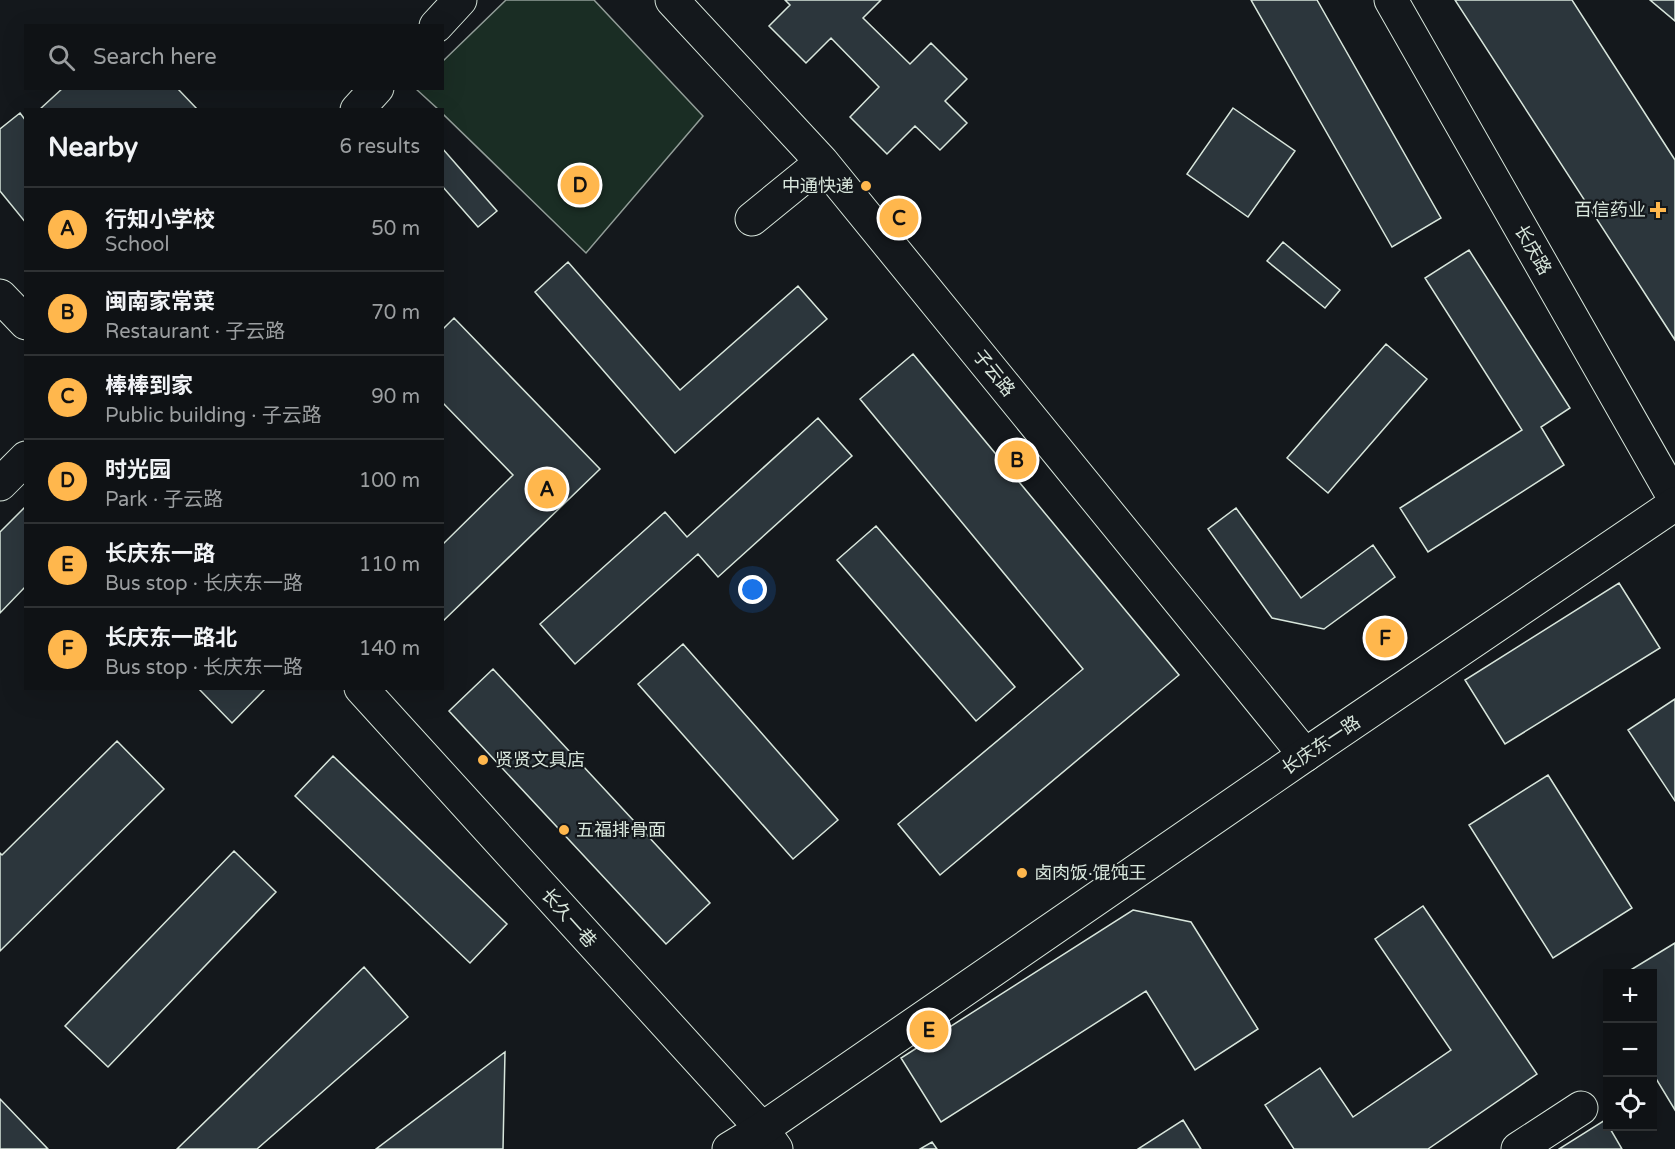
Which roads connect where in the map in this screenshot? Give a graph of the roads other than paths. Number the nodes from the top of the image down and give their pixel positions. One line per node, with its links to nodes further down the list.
1 (460, 0): 4 (street)
2 (672, 0): 7 (street, 子云路)
3 (1391, 0): 13 (street, 长庆路)
4 (438, 24)
5 (375, 90): 6 (street)
6 (359, 108)
7 (822, 162): 8 (street); 16 (street, 子云路)
8 (752, 219)
9 (0, 296): 10 (street)
10 (24, 321)
11 (24, 460): 12 (street)
12 (0, 484)
13 (1675, 499)
14 (1675, 504): 16 (street, 长庆东一路)
15 (363, 690): 18 (street, 长久一巷)
16 (1305, 755): 18 (street, 长庆东一路)
17 (1581, 1108): 20 (street)
18 (769, 1139): 19 (street, 长庆东一路)
19 (729, 1149)
20 (1518, 1149)

